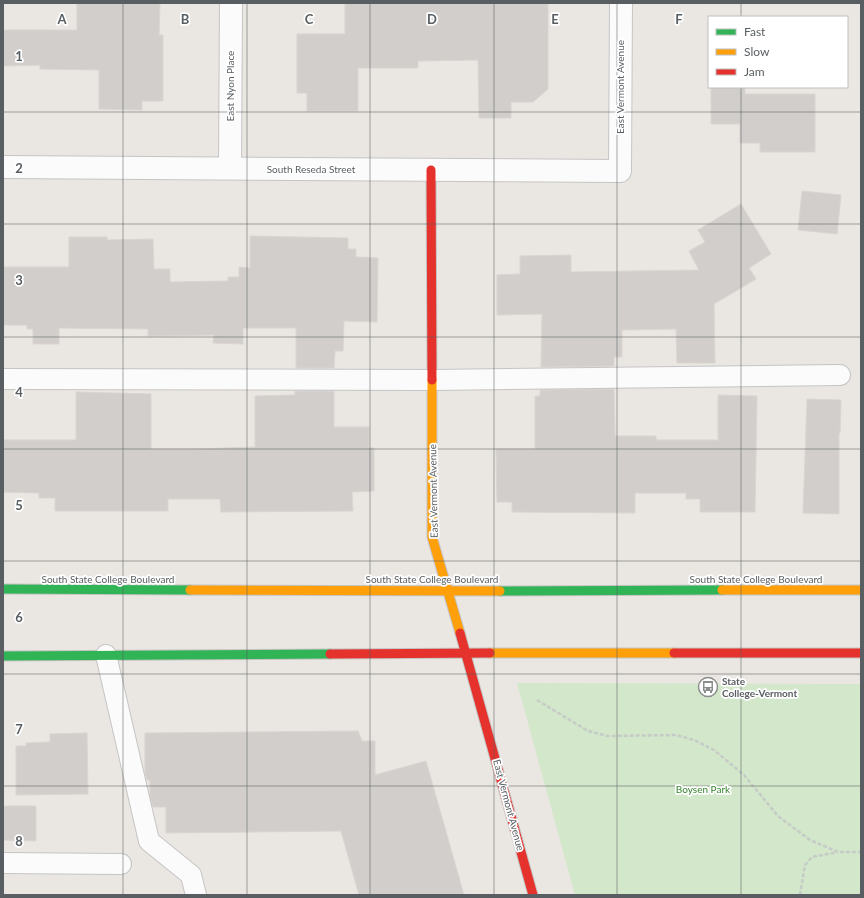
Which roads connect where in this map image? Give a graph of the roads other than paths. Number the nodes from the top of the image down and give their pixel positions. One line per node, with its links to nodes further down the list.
1 (231, 3): 4 (street, East Nyon Place)
2 (621, 3): 6 (street, East Vermont Avenue)
3 (3, 167): 4 (street, South Reseda Street)
4 (230, 168): 5 (street, South Reseda Street)
5 (431, 170): 6 (street, South Reseda Street); 9 (main road, East Vermont Avenue)
6 (620, 171)
7 (840, 375): 9 (lane)
8 (3, 379): 9 (lane)
9 (433, 380): 12 (main road, East Vermont Avenue)
10 (3, 589): 12 (main road, South State College Boulevard)
11 (861, 590): 12 (main road, South State College Boulevard)
12 (447, 591): 13 (main road, East Vermont Avenue)
13 (466, 652): 14 (main road); 15 (main road); 20 (main road, East Vermont Avenue)
14 (861, 652)
15 (106, 655): 16 (main road); 19 (lane)
16 (3, 656)
17 (3, 863): 18 (lane)
18 (120, 864)
19 (196, 895)
20 (533, 895)

